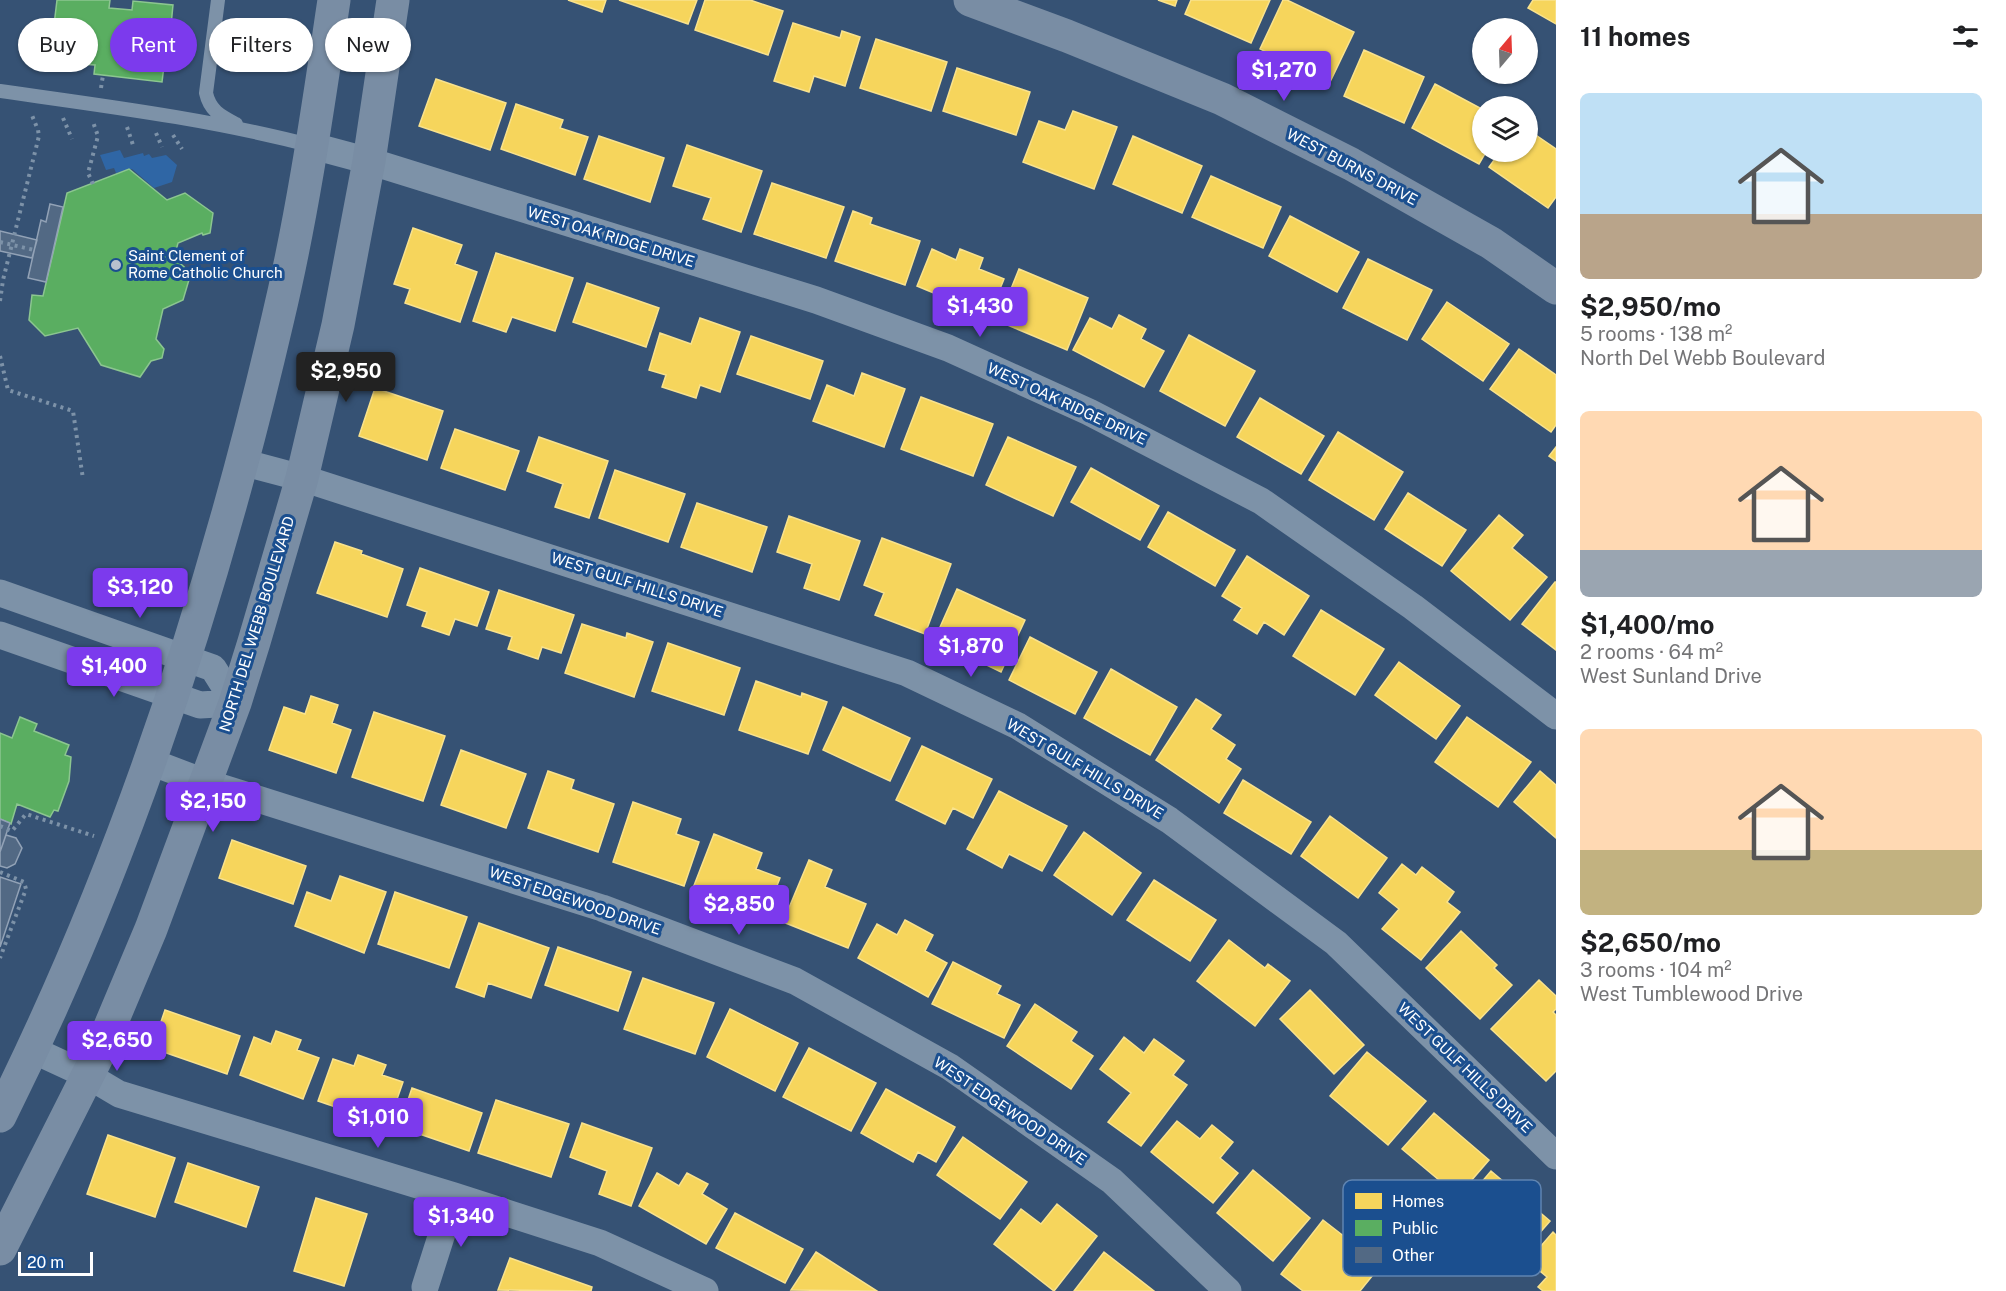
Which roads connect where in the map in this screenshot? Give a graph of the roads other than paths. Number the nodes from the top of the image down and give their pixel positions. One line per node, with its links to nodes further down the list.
1 (218, 0): 6 (lane)
2 (334, 0): 7 (street)
3 (393, 0): 8 (street, NORTH DEL WEBB BOULEVARD)
4 (970, 0): 9 (street, WEST BURNS DRIVE)
5 (0, 91): 6 (lane)
6 (245, 130): 7 (lane)
7 (313, 146): 8 (street, WEST OAK RIDGE DRIVE); 10 (street)
8 (369, 161): 11 (street, NORTH DEL WEBB BOULEVARD); 17 (street, WEST OAK RIDGE DRIVE)
9 (1556, 288)
10 (242, 462): 11 (street, WEST GULF HILLS DRIVE); 14 (street)
11 (302, 478): 16 (street, NORTH DEL WEBB BOULEVARD); 23 (street, WEST GULF HILLS DRIVE)
12 (0, 593): 14 (street)
13 (0, 635): 15 (street)
14 (184, 658): 15 (street); 16 (street)
15 (173, 694): 16 (street); 18 (street)
16 (235, 703): 19 (street, NORTH DEL WEBB BOULEVARD)
17 (1556, 716)
18 (151, 762): 19 (street, WEST EDGEWOOD DRIVE); 20 (street)
19 (204, 782): 21 (street, NORTH DEL WEBB BOULEVARD); 28 (street, WEST EDGEWOOD DRIVE)
20 (33, 1050): 21 (street); 22 (street)
21 (87, 1075): 24 (street); 25 (street, NORTH DEL WEBB BOULEVARD)
22 (0, 1116)
23 (1556, 1156)
24 (454, 1196): 26 (street); 27 (street)
25 (0, 1249)
26 (424, 1287)
27 (705, 1291)
28 (1228, 1291)

